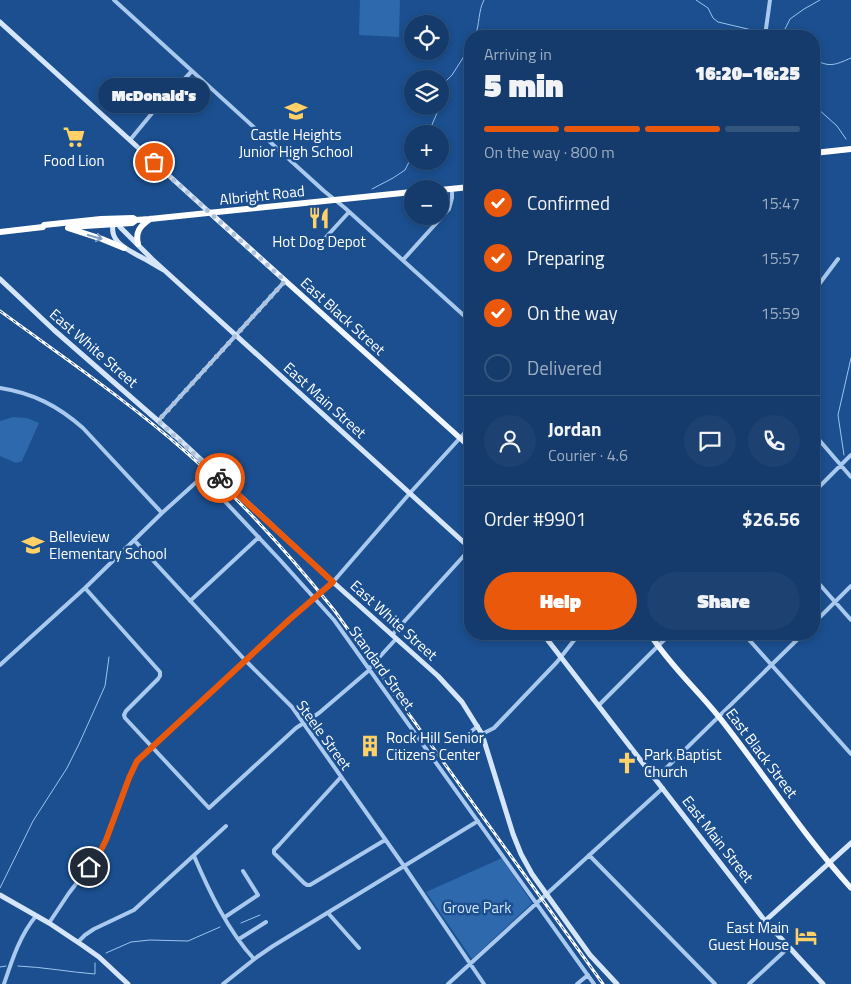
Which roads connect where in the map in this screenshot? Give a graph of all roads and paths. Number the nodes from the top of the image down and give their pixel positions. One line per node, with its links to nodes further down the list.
1 (114, 0): 5 (street)
2 (770, 0): 4 (street)
3 (0, 22): 6 (street, East Black Street)
4 (766, 30)
5 (192, 71): 6 (street); 13 (street)
6 (130, 140): 14 (street, East Black Street)
7 (851, 149): 8 (highway)
8 (820, 152)
9 (464, 187): 11 (highway)
10 (449, 188): 11 (highway)
11 (452, 188): 26 (street)
12 (404, 193): 13 (highway, Albright Road)
13 (335, 200): 14 (highway, Albright Road); 15 (street)
14 (209, 212): 16 (highway, Albright Road); 29 (main road, East Black Street)
15 (349, 212): 23 (street); 26 (street)
16 (150, 219): 17 (highway, Albright Road); 22 (highway)
17 (116, 222): 18 (highway); 22 (street, East Main Street); 24 (street)
18 (87, 223): 19 (highway); 20 (highway)
19 (43, 227): 20 (highway); 21 (highway)
20 (64, 227): 24 (highway, one-way to 24)
21 (0, 232)
22 (138, 244): 27 (street, East Main Street)
23 (318, 246)
24 (124, 248): 27 (street, East Main Street)
25 (838, 259): 30 (street)
26 (403, 260): 31 (street)
27 (164, 270): 32 (street, East Main Street)
28 (0, 278): 34 (street, East White Street)
29 (285, 281): 32 (street); 36 (main road, East Black Street)
30 (820, 283)
31 (464, 316)
32 (236, 335): 34 (street); 43 (street, East Main Street)
33 (0, 388): 44 (street)
34 (158, 421): 49 (street, East White Street)
35 (464, 434): 36 (street)
36 (460, 438): 38 (main road, East Black Street); 43 (street)
37 (820, 441): 40 (street)
38 (464, 442)
39 (851, 455): 40 (street)
40 (840, 465): 41 (street); 42 (street)
41 (851, 477)
42 (820, 486)
43 (410, 494): 47 (street, East Main Street); 49 (street)
44 (162, 514): 45 (street, Standard Street); 46 (street)
45 (259, 537): 53 (street, Standard Street); 54 (street)
46 (134, 540): 52 (street); 54 (street, Steele Street)
47 (464, 544)
48 (464, 556): 58 (street)
49 (333, 582): 53 (street); 58 (street, East White Street)
50 (820, 585): 55 (street)
51 (851, 586): 55 (street)
52 (85, 588): 69 (street); 77 (street)
53 (314, 598): 67 (street); 70 (street, Standard Street)
54 (190, 601): 67 (street, Steele Street)
55 (835, 602): 56 (street); 57 (street)
56 (820, 617)
57 (851, 620)
58 (394, 637): 70 (street); 74 (street, East White Street)
59 (548, 640): 66 (street, East Main Street)
60 (574, 640): 66 (street)
61 (654, 640): 65 (main road, East Black Street)
62 (664, 640): 65 (street)
63 (750, 640): 68 (street)
64 (797, 640): 68 (street)
65 (658, 646): 71 (street); 72 (main road, East Black Street)
66 (561, 657): 71 (street, East Main Street); 75 (street)
67 (245, 660): 73 (street, Steele Street); 77 (street)
68 (772, 664): 72 (street); 78 (street)
69 (0, 665)
70 (369, 669): 73 (street); 82 (street, Standard Street)
71 (599, 705): 80 (street, East Main Street)
72 (719, 716): 80 (street); 88 (main road, East Black Street)
73 (304, 723): 77 (street); 79 (street, Steele Street)
74 (478, 726): 75 (street, East White Street); 76 (street)
75 (482, 734): 92 (street, East White Street)
76 (456, 743)
77 (153, 747): 100 (street)
78 (851, 754)
79 (341, 777): 84 (street, Steele Street); 84 (street)
80 (655, 779): 81 (street, East Main Street)
81 (663, 788): 86 (street); 98 (street, East Main Street)
82 (478, 822): 89 (street); 94 (street, Standard Street)
83 (226, 826): 87 (street)
84 (386, 840): 89 (street, Steele Street)
85 (851, 843): 88 (street)
86 (589, 855): 92 (street); 116 (street)
87 (194, 856): 97 (street); 102 (street)
88 (828, 863): 91 (main road, East Black Street); 98 (street)
89 (404, 866): 95 (street); 106 (street, Steele Street)
90 (243, 872): 97 (street)
91 (851, 888)
92 (546, 894): 94 (street); 115 (street, East White Street)
93 (0, 896): 96 (street)
94 (537, 904): 106 (street); 107 (street, Standard Street)
95 (328, 912): 104 (street); 105 (street)
96 (36, 916): 100 (street); 108 (street)
97 (225, 917): 101 (street)
98 (766, 921): 103 (street, East Main Street)
99 (266, 922): 101 (street)
100 (48, 923): 102 (street)
101 (239, 939): 105 (street)
102 (78, 942): 109 (street)
103 (789, 947): 117 (street); 118 (street, East Main Street)
104 (359, 948)
105 (254, 959): 110 (street)
106 (470, 964): 111 (street); 112 (street, Steele Street)
107 (588, 975): 113 (street); 114 (street, Standard Street)
108 (4, 984)
109 (128, 984)
110 (223, 984)
111 (448, 984)
112 (484, 984)
113 (577, 984)
114 (594, 984)
115 (617, 984)
116 (715, 984)
117 (749, 984)
118 (822, 984)

